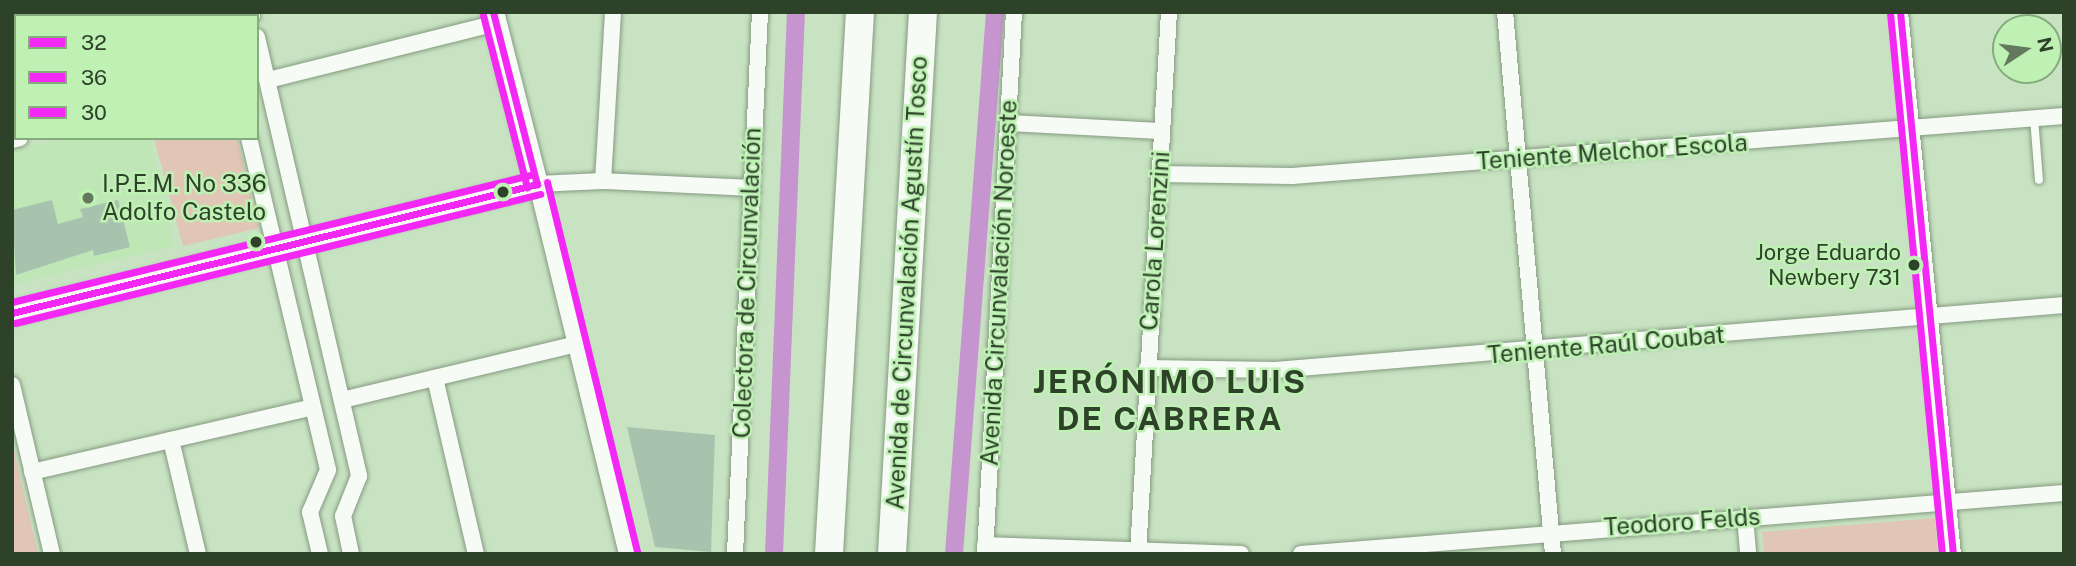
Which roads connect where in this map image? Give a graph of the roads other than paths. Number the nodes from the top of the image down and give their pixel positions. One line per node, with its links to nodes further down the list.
1 (613, 12): 21 (street)
2 (760, 12): 23 (street, Colectora de Circunvalación)
3 (923, 12): 52 (highway, Avenida de Circunvalación Agustín Tosco)
4 (1014, 12): 14 (street, Avenida Circunvalación Noroeste)
5 (1169, 12): 16 (street, Carola Lorenzini)
6 (1505, 12): 18 (street)
7 (1900, 12): 15 (street)
8 (495, 18): 11 (street); 22 (main road)
9 (857, 21): 51 (highway)
10 (259, 45): 11 (street)
11 (268, 80): 24 (street)
12 (2064, 116): 13 (street, Teniente Melchor Escola)
13 (2034, 118): 15 (street, Teniente Melchor Escola); 20 (lane)
14 (1008, 123): 16 (street); 42 (street, Avenida Circunvalación Noroeste)
15 (1911, 129): 18 (street, Teniente Melchor Escola); 28 (street)
16 (1161, 131): 19 (street, Carola Lorenzini)
17 (249, 140): 25 (street)
18 (1517, 159): 19 (street, Teniente Melchor Escola); 30 (street)
19 (1159, 174): 31 (street, Carola Lorenzini)
20 (2039, 180)
21 (603, 181): 22 (street); 23 (street)
22 (537, 184): 24 (main road); 29 (street)
23 (750, 188): 50 (street, Colectora de Circunvalación)
24 (306, 242): 25 (main road); 34 (street)
25 (276, 250): 27 (main road); 35 (street)
26 (2064, 305): 28 (street, Teniente Raúl Coubat)
27 (12, 313)
28 (1929, 318): 30 (street, Teniente Raúl Coubat); 39 (street)
29 (577, 344): 32 (street); 49 (street)
30 (1534, 351): 31 (street, Teniente Raúl Coubat); 41 (street)
31 (1147, 368): 43 (street, Carola Lorenzini)
32 (435, 378): 34 (street); 48 (street)
33 (12, 385): 37 (street)
34 (342, 400): 47 (street)
35 (313, 407): 36 (street); 46 (street)
36 (171, 440): 37 (street); 45 (street)
37 (32, 472): 44 (street)
38 (2064, 494): 39 (street, Teodoro Felds)
39 (1948, 503): 40 (street, Teodoro Felds); 57 (street)
40 (1745, 517): 41 (street, Teodoro Felds); 56 (street)
41 (1551, 532): 54 (street, Teodoro Felds); 55 (street)
42 (985, 549): 43 (street)
43 (1138, 553): 53 (street)
44 (52, 554)
45 (198, 554)
46 (320, 554)
47 (351, 554)
48 (476, 554)
49 (628, 554)
50 (736, 554)
51 (829, 554)
52 (892, 554)
53 (1241, 554)
54 (1301, 554)
55 (1553, 554)
56 (1748, 554)
57 (1953, 554)

